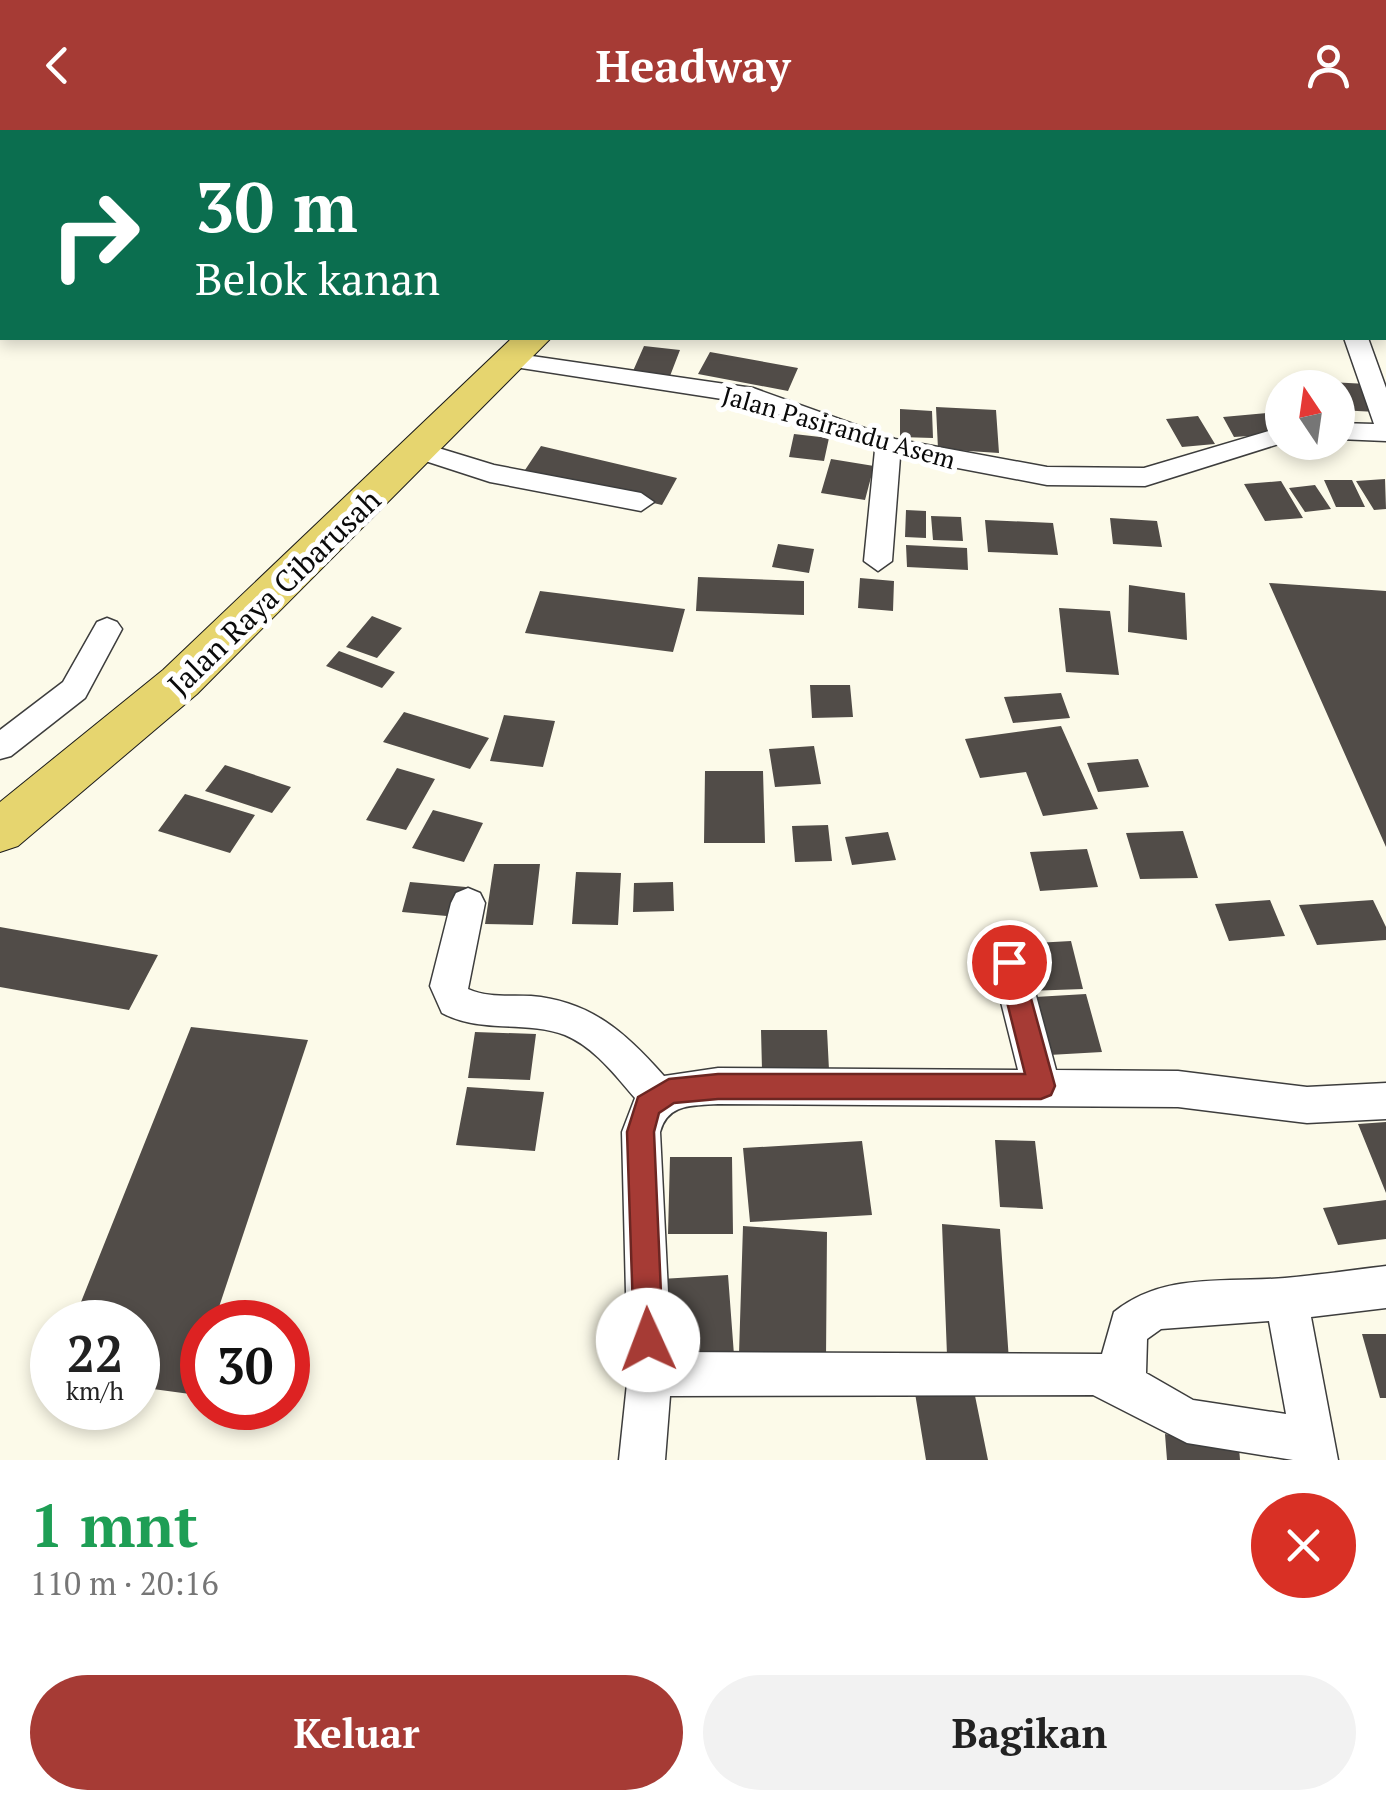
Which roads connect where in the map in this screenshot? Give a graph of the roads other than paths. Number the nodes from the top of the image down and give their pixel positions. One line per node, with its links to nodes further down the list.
1 (1357, 340): 3 (street)
2 (522, 349): 7 (street, Jalan Pasirandu Asem); 8 (main road, Jalan Raya Cibarusah)
3 (1386, 424)
4 (1355, 432): 5 (street)
5 (1386, 433)
6 (1265, 441): 7 (street, Jalan Pasirandu Asem)
7 (888, 446): 10 (street)
8 (422, 450): 9 (street); 13 (main road, Jalan Raya Cibarusah)
9 (642, 502)
10 (878, 561)
11 (107, 628): 12 (street)
12 (0, 747)
13 (0, 830)
14 (468, 904): 17 (street)
15 (1009, 962): 16 (street)
16 (1041, 1086): 17 (street); 18 (street)
17 (658, 1097): 21 (street)
18 (1386, 1102)
19 (1386, 1287): 20 (street)
20 (1286, 1299): 22 (street); 23 (street)
21 (650, 1374): 22 (street); 24 (street)
22 (1125, 1385): 23 (street)
23 (1316, 1450)
24 (642, 1460)

